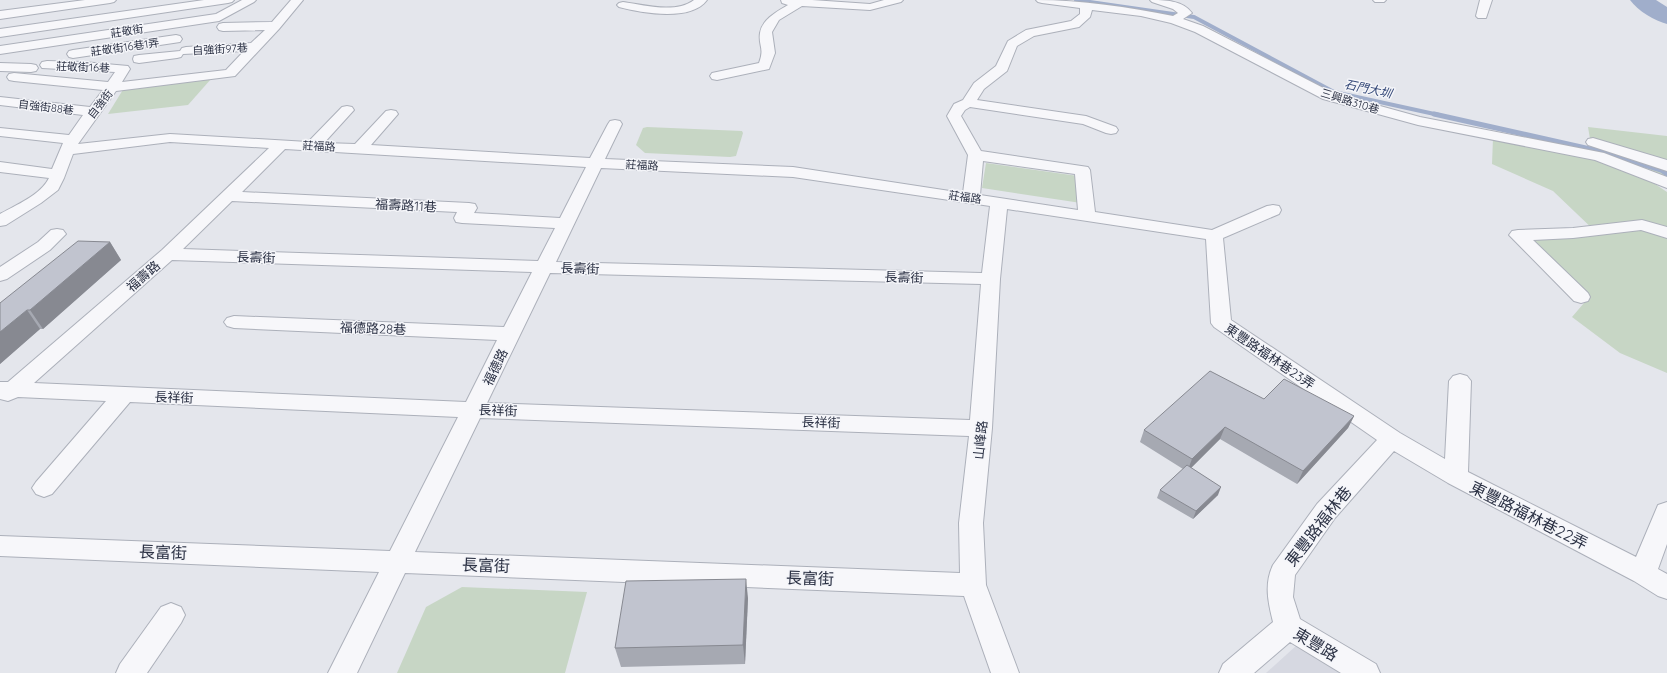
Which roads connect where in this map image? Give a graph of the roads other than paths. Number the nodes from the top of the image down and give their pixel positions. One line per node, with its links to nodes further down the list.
1 (110, 0): 15 (street)
2 (228, 0): 13 (street)
3 (250, 0): 21 (street, 莊敬街)
4 (297, 0): 19 (street)
5 (701, 0): 14 (street)
6 (782, 0): 11 (street)
7 (897, 0): 11 (street)
8 (1042, 0): 12 (street, 三興路310巷)
9 (1156, 0): 17 (street)
10 (1486, 0): 18 (street)
11 (800, 2): 31 (street)
12 (1089, 3): 17 (street, 三興路310巷); 36 (street)
13 (171, 4): 16 (street)
14 (623, 5)
15 (0, 15)
16 (123, 15): 21 (street); 22 (street)
17 (1180, 16): 49 (street, 三興路310巷); 52 (street, 三興路310巷)
18 (1482, 16)
19 (275, 26): 20 (street); 25 (street)
20 (223, 27)
21 (118, 32): 24 (street, 莊敬街)
22 (0, 33)
23 (176, 39): 27 (street, 莊敬街16巷1弄)
24 (64, 41): 26 (street, 莊敬街); 27 (street, 莊敬街16巷)
25 (254, 47): 28 (street, 自強街97巷); 34 (street)
26 (0, 50)
27 (73, 54): 30 (street, 莊敬街16巷)
28 (83, 66): 30 (street, 莊敬街16巷); 34 (street, 莊敬街16巷)
29 (0, 67): 30 (street)
30 (43, 67): 32 (street)
31 (717, 76)
32 (14, 78): 33 (street); 34 (street, 自強街)
33 (0, 83)
34 (114, 87): 38 (street, 自強街)
35 (0, 101): 38 (street, 自強街88巷)
36 (968, 103): 41 (street); 47 (street)
37 (347, 110): 45 (street)
38 (92, 112): 44 (street, 自強街)
39 (391, 114): 46 (street)
40 (614, 124): 48 (street, 福德路)
41 (1111, 130)
42 (0, 132): 44 (street, 莊福路)
43 (281, 144): 44 (street, 莊福路); 45 (street, 莊福路); 53 (street, 福壽路)
44 (71, 145): 51 (street, 自強街)
45 (312, 146): 46 (street, 莊福路)
46 (360, 148): 48 (street, 莊福路)
47 (976, 155): 54 (street); 57 (street)
48 (595, 163): 54 (street, 莊福路); 59 (street, 福德路)
49 (1667, 166)
50 (0, 167): 51 (street)
51 (54, 181): 58 (street)
52 (1667, 183)
53 (229, 196): 59 (street, 福壽路11巷); 63 (street, 福壽路)
54 (971, 198): 55 (street, 莊福路)
55 (999, 202): 57 (street, 莊福路); 66 (street, 山峰路)
56 (1273, 210): 62 (street)
57 (1087, 215): 62 (street, 莊福路)
58 (0, 220)
59 (565, 223): 64 (street, 福德路)
60 (1667, 233): 67 (street)
61 (57, 234): 65 (street)
62 (1214, 235): 75 (street, 東豐路福林巷23弄)
63 (168, 254): 64 (street, 長壽街); 71 (street, 福壽路)
64 (544, 267): 66 (street, 長壽街); 69 (street, 福德路)
65 (0, 275)
66 (991, 279): 74 (street, 山峰路)
67 (1581, 297)
68 (234, 322): 69 (street, 福德路28巷)
69 (512, 334): 73 (street, 福德路)
70 (1460, 381): 76 (street)
71 (5, 393): 72 (street, 長祥街)
72 (125, 394): 73 (street, 長祥街); 77 (street)
73 (474, 410): 74 (street, 長祥街); 80 (street, 福德路)
74 (981, 428): 82 (street, 山峰路)
75 (1392, 439): 76 (street, 東豐路福林巷22弄); 85 (street, 東豐路福林巷)
76 (1456, 477): 81 (street, 東豐路福林巷22弄)
77 (44, 488)
78 (1667, 512): 81 (street)
79 (0, 546): 80 (street, 長富街)
80 (398, 561): 82 (street, 長富街); 87 (street, 福德路)
81 (1643, 572): 83 (street, 東豐路福林巷22弄)
82 (973, 584): 88 (street, 山峰路)
83 (1667, 588)
84 (171, 615): 86 (street)
85 (1288, 626): 89 (street, 東豐路); 90 (street, 東豐路)
86 (130, 673)
87 (342, 673)
88 (1005, 673)
89 (1233, 673)
90 (1366, 673)

